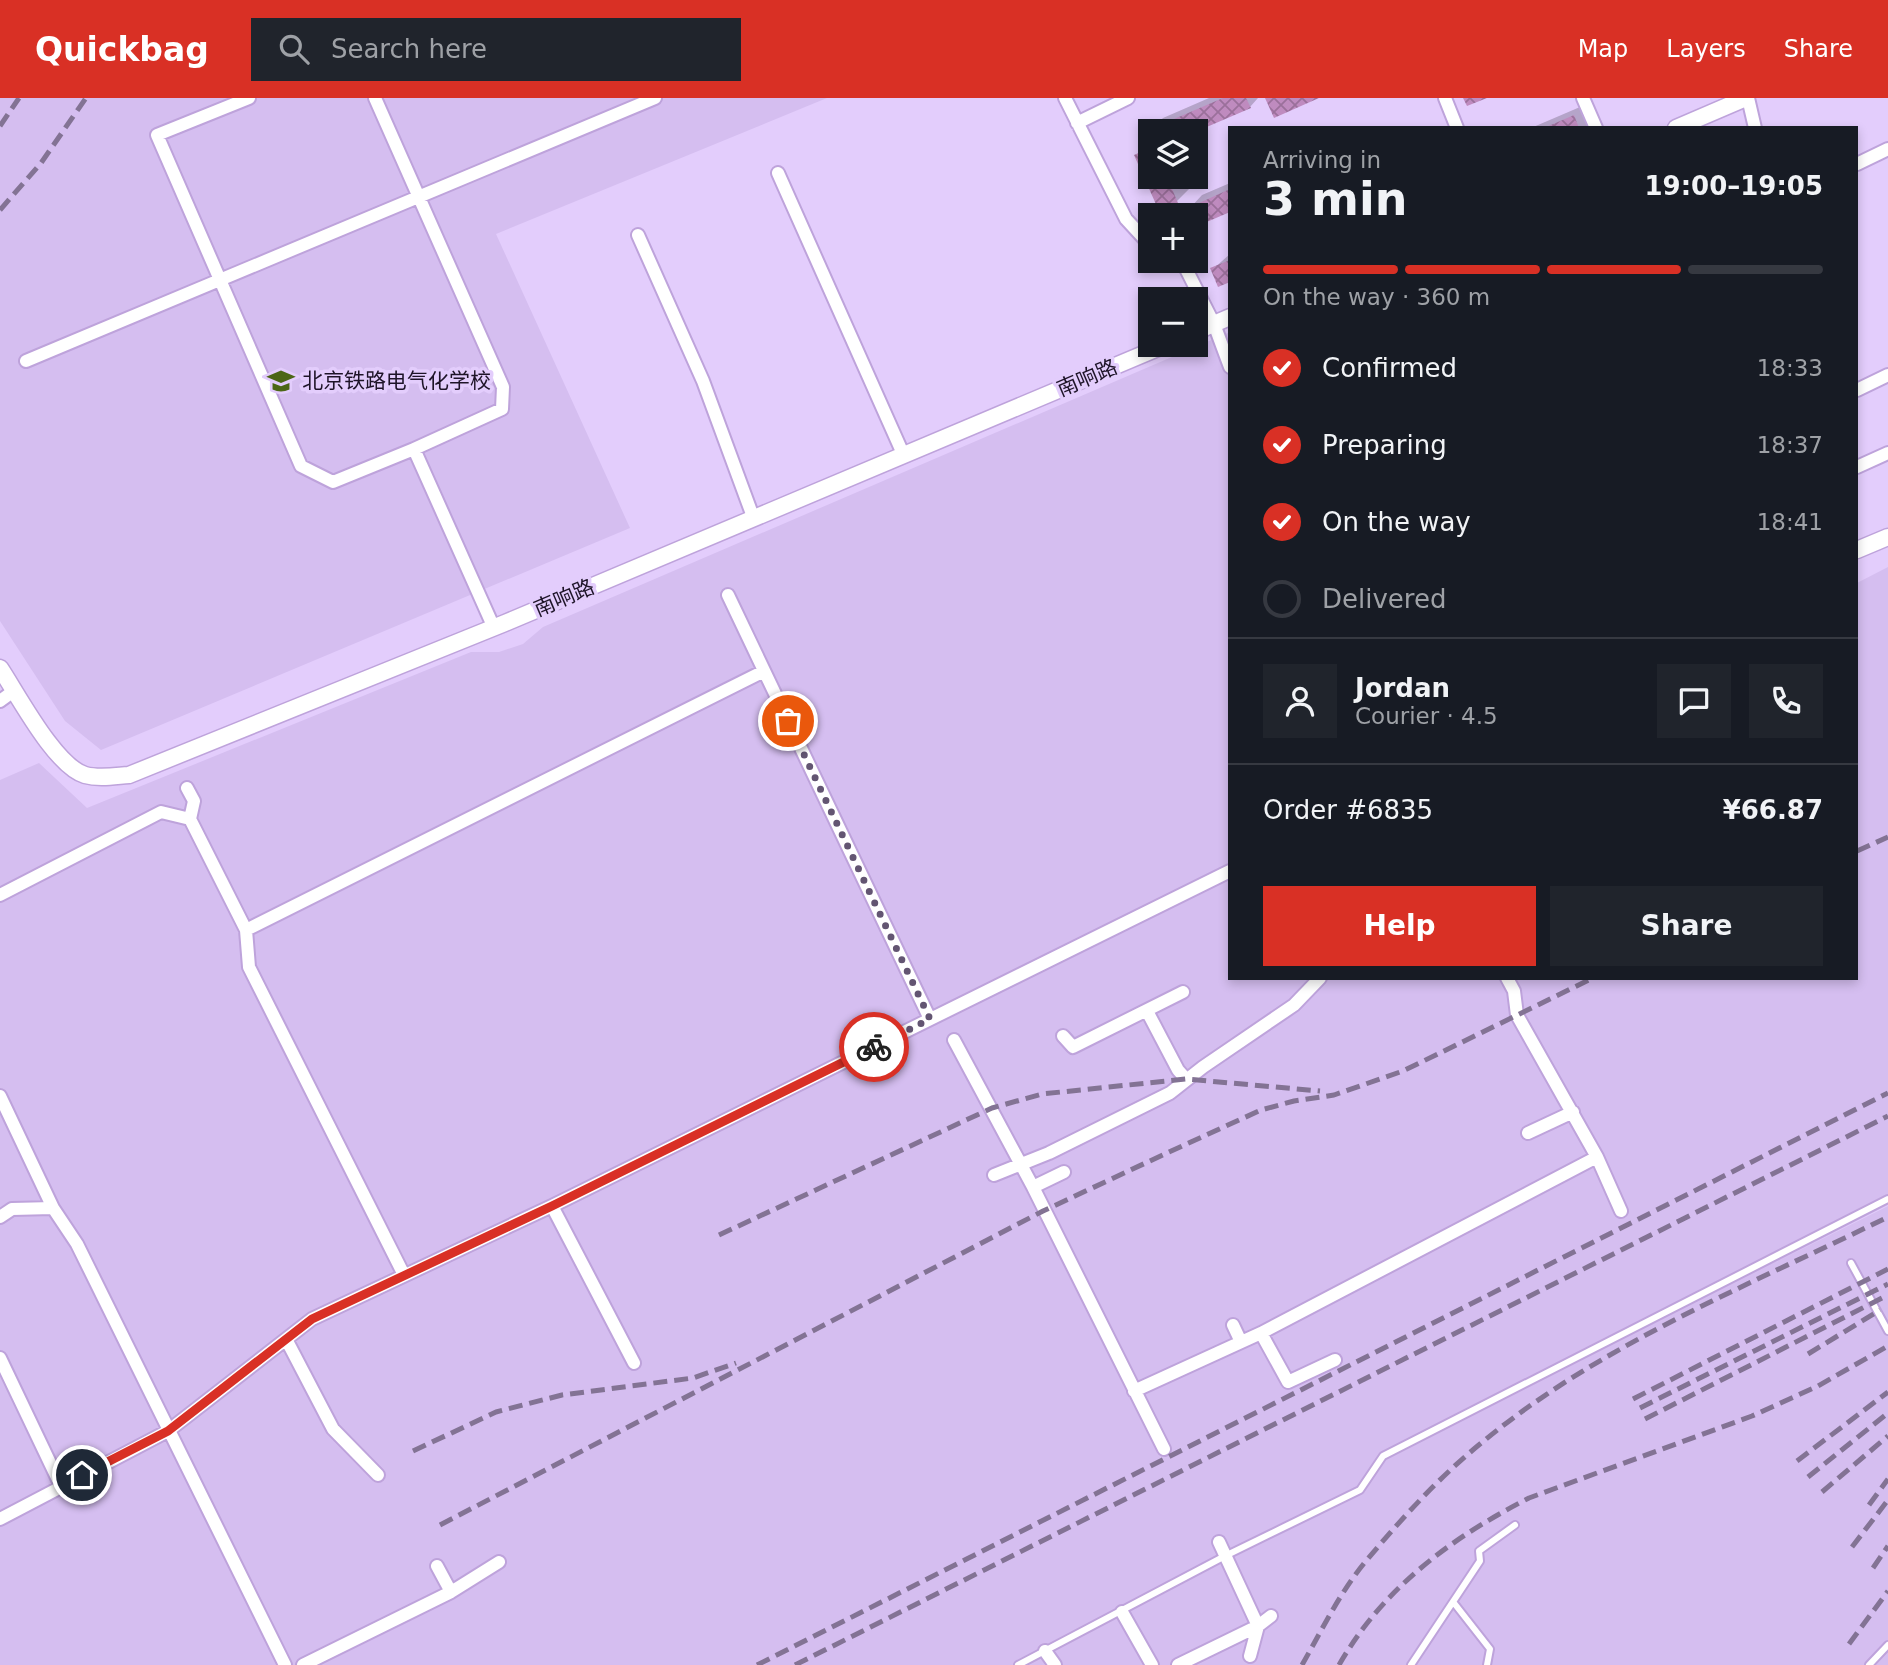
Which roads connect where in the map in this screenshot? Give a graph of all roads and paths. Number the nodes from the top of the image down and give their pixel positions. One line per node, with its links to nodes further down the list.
1 (249, 98): 21 (street)
2 (375, 98): 17 (street)
3 (655, 98): 17 (street)
4 (1065, 98): 9 (street)
5 (1128, 98): 9 (street)
6 (1444, 98): 10 (street)
7 (1583, 98): 11 (street)
8 (1747, 98): 12 (street); 13 (street)
9 (1077, 123): 18 (street)
10 (1456, 126)
11 (1595, 126)
12 (1681, 126)
13 (1754, 126)
14 (1888, 149): 15 (street)
15 (1858, 163)
16 (778, 173): 32 (street)
17 (419, 197): 21 (street); 30 (street)
18 (1138, 232)
19 (638, 235): 34 (street)
20 (1188, 273): 23 (street)
21 (220, 280): 26 (street); 30 (street)
22 (1228, 318): 23 (street)
23 (1214, 324): 24 (street); 27 (street)
24 (1208, 327)
25 (1138, 356): 32 (street, 南响路)
26 (26, 362)
27 (1228, 362)
28 (1888, 375): 29 (street)
29 (1858, 390)
30 (414, 449): 38 (street)
31 (1888, 453): 33 (street)
32 (904, 456): 38 (street, 南响路)
33 (1858, 467)
34 (752, 514)
35 (1888, 537): 36 (street)
36 (1858, 550)
37 (728, 595): 40 (street)
38 (494, 628): 41 (street, 南响路)
39 (0, 668): 41 (street, 南响路)
40 (764, 671): 47 (street); 52 (street)
41 (15, 690): 42 (street)
42 (0, 701)
43 (187, 788): 44 (street)
44 (190, 819): 46 (street); 47 (street)
45 (1228, 872): 52 (street)
46 (0, 895)
47 (246, 930): 70 (street)
48 (1318, 980): 55 (street)
49 (1508, 980): 57 (street)
50 (1183, 992): 51 (street)
51 (1147, 1011): 53 (street); 55 (street)
52 (930, 1019): 65 (street)
53 (1063, 1036)
54 (954, 1040): 60 (street)
55 (1186, 1079): 60 (street)
56 (0, 1096): 66 (street)
57 (1573, 1112): 58 (street); 59 (street)
58 (1528, 1133)
59 (1597, 1157): 67 (street); 73 (street)
60 (1019, 1167): 62 (street); 63 (street)
61 (1064, 1172): 63 (street)
62 (994, 1175)
63 (1032, 1187): 79 (street)
64 (1888, 1199): 87 (lane)
65 (552, 1206): 70 (street); 78 (street)
66 (53, 1208): 68 (street); 80 (street)
67 (1621, 1211)
68 (0, 1217)
69 (1851, 1264): 72 (lane)
70 (404, 1275): 74 (street)
71 (1233, 1325): 75 (street)
72 (1888, 1331)
73 (1261, 1333): 75 (street); 77 (street)
74 (286, 1339): 80 (street); 82 (street)
75 (1241, 1342): 79 (street)
76 (0, 1358): 83 (street)
77 (1335, 1360)
78 (634, 1363)
79 (1134, 1391): 81 (street)
80 (168, 1431): 83 (street); 98 (street)
81 (1164, 1449)
82 (378, 1475)
83 (61, 1486): 84 (street)
84 (0, 1519)
85 (1515, 1525): 91 (lane)
86 (1219, 1542): 87 (street)
87 (1225, 1556): 92 (lane); 94 (street)
88 (499, 1562): 90 (street)
89 (438, 1566): 90 (street)
90 (451, 1592): 99 (street)
91 (1454, 1602): 104 (lane); 105 (lane)
92 (1122, 1612): 96 (lane); 102 (street)
93 (1271, 1616): 94 (street)
94 (1258, 1626): 97 (street); 103 (street)
95 (1888, 1645): 106 (lane)
96 (1045, 1651): 100 (lane); 101 (street)
97 (1250, 1656)
98 (285, 1665)
99 (303, 1665)
100 (1018, 1665)
101 (1055, 1665)
102 (1152, 1665)
103 (1178, 1665)
104 (1411, 1665)
105 (1487, 1665)
106 (1869, 1665)

